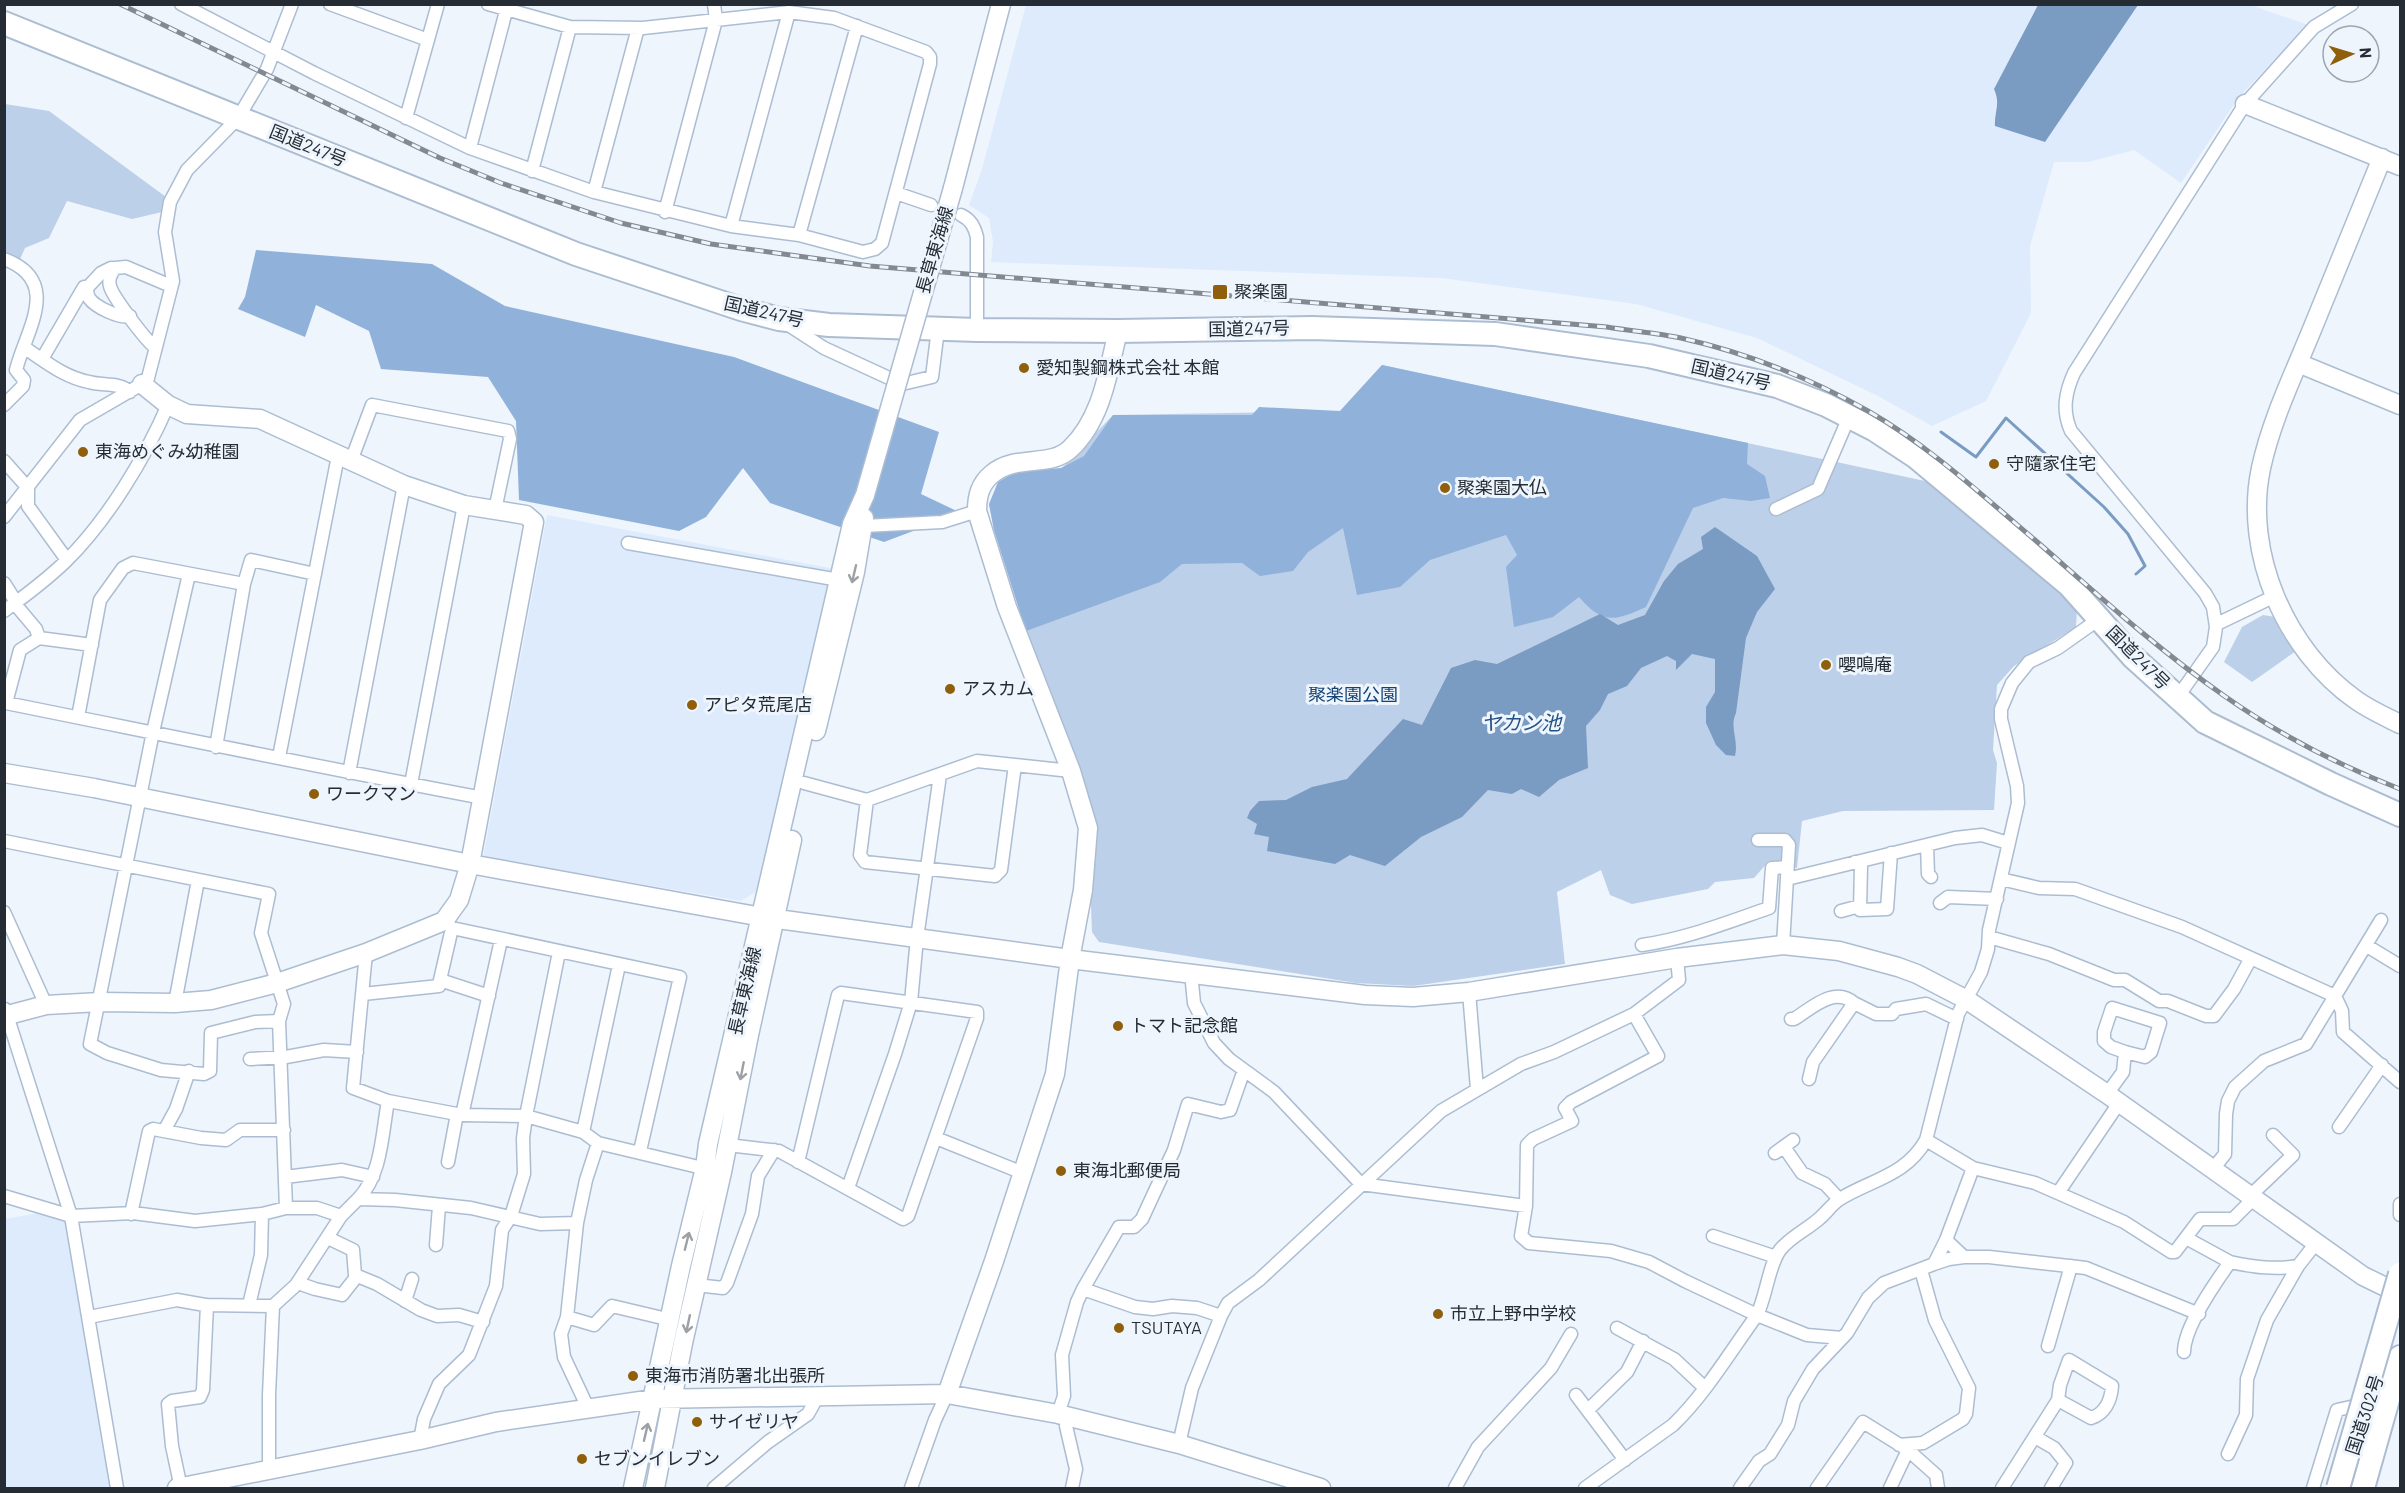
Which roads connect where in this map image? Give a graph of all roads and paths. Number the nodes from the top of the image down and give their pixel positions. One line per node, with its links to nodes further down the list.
1 (182, 4): 19 (street)
2 (292, 4): 19 (street)
3 (330, 4): 18 (street)
4 (438, 4): 18 (street)
5 (488, 4): 10 (street)
6 (714, 4): 13 (street)
7 (835, 4): 12 (street)
8 (1001, 4): 57 (street, 長草東海線, bridge)
9 (2352, 4): 20 (street)
10 (506, 11): 16 (street); 23 (street)
11 (789, 12): 12 (street); 13 (street); 32 (street)
12 (834, 18): 15 (street)
13 (716, 20): 17 (street); 30 (street)
14 (4, 24): 21 (highway, 国道247号)
15 (857, 26): 28 (street); 33 (street)
16 (570, 27): 17 (street); 26 (street)
17 (638, 28): 27 (street)
18 (428, 40): 22 (street)
19 (272, 51): 21 (street); 22 (street)
20 (2245, 104): 24 (street); 74 (street)
21 (238, 118): 37 (street); 40 (highway, 国道247号)
22 (406, 118): 23 (street)
23 (470, 148): 26 (street)
24 (2382, 158): 25 (street); 47 (street)
25 (2400, 166)
26 (532, 171): 27 (street)
27 (594, 192): 30 (street)
28 (896, 193): 29 (street); 33 (street)
29 (931, 205)
30 (665, 212): 32 (street)
31 (961, 214): 42 (street)
32 (731, 226): 33 (street)
33 (799, 235)
34 (4, 259): 45 (street)
35 (114, 270): 37 (street); 38 (street); 39 (street)
36 (85, 273): 38 (street)
37 (171, 286): 44 (street)
38 (85, 288): 39 (street); 46 (street)
39 (129, 316): 44 (street)
40 (779, 319): 41 (highway, 国道247号); 41 (street)
41 (938, 328): 42 (highway, 国道247号)
42 (977, 330): 43 (highway, 国道247号)
43 (1118, 331): 52 (highway, 国道247号); 61 (street)
44 (155, 347): 48 (street)
45 (25, 348): 46 (street); 49 (street)
46 (42, 359): 48 (street)
47 (2298, 363): 51 (street); 71 (street)
48 (136, 388): 50 (street); 56 (street)
49 (4, 405)
50 (168, 405): 53 (street); 65 (street)
51 (2400, 405)
52 (1849, 417): 59 (street); 73 (highway, 国道247号)
53 (344, 459): 55 (street); 60 (street); 67 (street)
54 (4, 461): 56 (street)
55 (404, 485): 58 (street); 87 (street)
56 (28, 488): 62 (street); 65 (street)
57 (865, 495): 63 (street, 長草東海線); 68 (street, 長草東海線)
58 (464, 505): 60 (street); 90 (street)
59 (1776, 509)
60 (495, 510): 91 (street)
61 (976, 511): 63 (street); 85 (street)
62 (4, 517)
63 (864, 526): 89 (street, 長草東海線, one-way to 89)
64 (628, 543): 68 (street)
65 (67, 560): 72 (street)
66 (189, 574): 70 (street); 76 (street); 81 (street)
67 (315, 574): 70 (street); 83 (street)
68 (838, 580): 113 (street, 長草東海線)
69 (4, 583): 72 (street)
70 (244, 584): 82 (street)
71 (2275, 596): 74 (street); 80 (street)
72 (12, 606): 75 (street)
73 (2099, 619): 77 (highway, 国道247号); 97 (street)
74 (2216, 622): 77 (street)
75 (39, 638): 76 (street); 78 (street)
76 (92, 645): 79 (street)
77 (2177, 698): 94 (highway, 国道247号)
78 (5, 704): 79 (street)
79 (78, 717): 81 (street)
80 (2400, 724)
81 (153, 732): 82 (street); 92 (street)
82 (216, 747): 83 (street)
83 (279, 756): 87 (street)
84 (1015, 765): 85 (street); 88 (street); 103 (street)
85 (1071, 771): 126 (street)
86 (4, 773): 92 (street)
87 (349, 773): 90 (street)
88 (940, 775): 93 (street); 103 (street)
89 (804, 783): 93 (street); 113 (street, 長草東海線)
90 (411, 784): 91 (street)
91 (483, 798): 101 (street)
92 (140, 799): 101 (street); 102 (street)
93 (867, 800): 103 (street)
94 (2400, 815)
95 (1758, 840): 104 (street)
96 (4, 841): 102 (street)
97 (2008, 843): 98 (street); 106 (street)
98 (1927, 845): 99 (street); 105 (street)
99 (1891, 853): 100 (street); 110 (street)
100 (1855, 862): 104 (street); 110 (street)
101 (470, 864): 113 (street); 115 (street)
102 (127, 865): 107 (street); 137 (street)
103 (927, 869): 117 (street)
104 (1787, 873): 119 (street); 120 (street)
105 (1931, 877)
106 (2001, 879): 108 (street); 125 (street)
107 (198, 880): 131 (street); 139 (street)
108 (1997, 898): 109 (street); 116 (street)
109 (1940, 903)
110 (1860, 906): 111 (street)
111 (1841, 911)
112 (4, 912): 141 (street)
113 (769, 918): 117 (street); 169 (street, 長草東海線, one-way to 169); 177 (street, 長草東海線)
114 (2381, 920): 121 (street)
115 (448, 925): 118 (street); 123 (street); 130 (street)
116 (1989, 937): 125 (street); 136 (street)
117 (917, 938): 126 (street); 138 (street)
118 (501, 940): 122 (street); 134 (street)
119 (1642, 945)
120 (1783, 945): 124 (street); 136 (street)
121 (2367, 946): 128 (street); 135 (street)
122 (559, 952): 127 (street); 160 (street)
123 (366, 953): 131 (street); 133 (street)
124 (1677, 958): 132 (street); 143 (street)
125 (2251, 958): 135 (street)
126 (1070, 959): 129 (street); 178 (street)
127 (619, 964): 164 (street); 172 (street)
128 (2400, 966)
129 (1191, 973): 132 (street); 152 (street)
130 (440, 980): 133 (street); 134 (street)
131 (277, 983): 139 (street); 146 (street)
132 (1469, 992): 156 (street)
133 (363, 994): 147 (street)
134 (489, 996): 159 (street)
135 (2335, 996): 151 (street); 176 (street)
136 (1967, 1000): 145 (street); 157 (street)
137 (100, 1002): 139 (street); 141 (street); 153 (street)
138 (911, 1002): 166 (street); 174 (street); 182 (street)
139 (175, 1003)
140 (1854, 1004): 144 (street); 145 (street); 154 (street)
141 (46, 1005): 142 (street)
142 (6, 1012): 195 (street)
143 (1634, 1014): 156 (street); 190 (street)
144 (1791, 1019)
145 (1957, 1019): 167 (street)
146 (279, 1021): 149 (street); 153 (street)
147 (357, 1052): 149 (street); 158 (street)
148 (2125, 1052): 148 (street); 157 (street)
149 (281, 1057): 150 (street); 162 (street)
150 (250, 1059)
151 (2382, 1065): 155 (street); 161 (street)
152 (1245, 1070): 181 (street); 217 (street)
153 (189, 1071): 163 (street)
154 (1809, 1079)
155 (2400, 1082)
156 (1477, 1089): 181 (street)
157 (2113, 1099): 176 (street); 183 (street)
158 (388, 1101): 159 (street); 180 (street)
159 (460, 1114): 160 (street); 173 (street)
160 (526, 1116): 164 (street); 197 (street)
161 (2339, 1127)
162 (284, 1130): 163 (street); 179 (street)
163 (164, 1131): 192 (street)
164 (582, 1132): 168 (street)
165 (2272, 1135): 185 (street)
166 (936, 1138): 178 (street); 182 (street)
167 (1926, 1140): 175 (street); 187 (street)
168 (598, 1143): 172 (street); 198 (street)
169 (728, 1145): 171 (street); 177 (street, 長草東海線)
170 (1784, 1147): 187 (street)
171 (774, 1150): 174 (street); 215 (street)
172 (640, 1151): 177 (street)
173 (448, 1162)
174 (798, 1162): 182 (street)
175 (1973, 1168): 183 (street); 202 (street)
176 (2213, 1169): 185 (street)
177 (714, 1170): 215 (street, 長草東海線); 227 (street, 長草東海線, one-way to 177)
178 (1023, 1173): 238 (street)
179 (285, 1177): 180 (street); 191 (street)
180 (373, 1177): 186 (street)
181 (1361, 1184): 190 (street); 224 (street)
182 (848, 1188)
183 (2058, 1193): 201 (street)
184 (4, 1196): 195 (street)
185 (2252, 1197): 201 (street); 203 (street)
186 (358, 1199): 189 (street); 196 (street)
187 (1839, 1199): 205 (street)
188 (2400, 1204): 194 (street)
189 (439, 1206): 197 (street); 204 (street)
190 (1526, 1206): 223 (street)
191 (286, 1208): 193 (street); 196 (street)
192 (131, 1214): 193 (street); 195 (street)
193 (262, 1214): 220 (street)
194 (2400, 1215)
195 (71, 1216): 225 (street)
196 (341, 1216): 200 (street)
197 (511, 1216): 198 (street); 228 (street)
198 (577, 1223): 226 (street)
199 (1713, 1236): 205 (street)
200 (328, 1238): 212 (street); 214 (street)
201 (2186, 1238): 207 (street)
202 (1946, 1240): 206 (street); 208 (street)
203 (2316, 1243): 210 (street); 216 (street)
204 (436, 1245)
205 (1776, 1257): 223 (street)
206 (1964, 1257): 208 (street); 209 (street)
207 (2230, 1262): 210 (street); 222 (street)
208 (1934, 1264): 211 (street)
209 (2071, 1266): 222 (street); 233 (street)
210 (2298, 1266): 251 (street)
211 (1921, 1270): 231 (street); 250 (street)
212 (357, 1276): 214 (street); 218 (street)
213 (412, 1279): 218 (street)
214 (298, 1283): 221 (street)
215 (696, 1285): 241 (street, 長草東海線, one-way to 241)
216 (2399, 1287): 243 (highway, 国道302号); 271 (highway, bridge)
217 (1083, 1288): 224 (street); 246 (street)
218 (405, 1301): 228 (street)
219 (207, 1305): 220 (street); 225 (street); 256 (street)
220 (249, 1305): 221 (street)
221 (273, 1306): 253 (street)
222 (2199, 1314): 234 (street)
223 (1757, 1315): 231 (street); 236 (street)
224 (1221, 1316): 249 (street)
225 (89, 1317): 255 (street)
226 (567, 1317): 227 (street); 244 (street)
227 (671, 1320): 241 (street, 長草東海線)
228 (483, 1322): 248 (street)
229 (1617, 1328): 232 (street)
230 (1571, 1334): 263 (street)
231 (1842, 1338): 265 (street)
232 (1643, 1341): 236 (street); 245 (street)
233 (2048, 1346)
234 (2184, 1352)
235 (2400, 1357): 272 (highway)
236 (1705, 1388): 252 (street)
237 (819, 1394): 238 (street); 241 (street); 259 (street)
238 (947, 1394): 246 (street); 260 (street)
239 (2400, 1394): 273 (highway, 国道302号)
240 (1576, 1395): 245 (street)
241 (663, 1398): 244 (street); 257 (street, 長草東海線, one-way to 241); 258 (street, 長草東海線)
242 (2058, 1400): 242 (street); 247 (street)
243 (2368, 1403): 270 (street); 271 (highway, 国道302号)
244 (588, 1408): 248 (street)
245 (1588, 1410): 252 (street)
246 (1064, 1415): 249 (street); 261 (street)
247 (2035, 1437): 254 (street); 269 (street)
248 (420, 1440): 253 (street)
249 (1179, 1444): 262 (street)
250 (1904, 1447): 266 (street); 267 (street); 268 (street)
251 (2228, 1454)
252 (1625, 1460): 264 (street)
253 (269, 1469): 256 (street)
254 (2008, 1487)
255 (117, 1488)
256 (180, 1488)
257 (633, 1488)
258 (655, 1488)
259 (714, 1488)
260 (911, 1488)
261 (1072, 1488)
262 (1321, 1488)
263 (1455, 1488)
264 (1585, 1488)
265 (1740, 1488)
266 (1817, 1488)
267 (1890, 1488)
268 (1938, 1488)
269 (2051, 1488)
270 (2313, 1488)
271 (2339, 1488)
272 (2363, 1488)
273 (2373, 1488)

